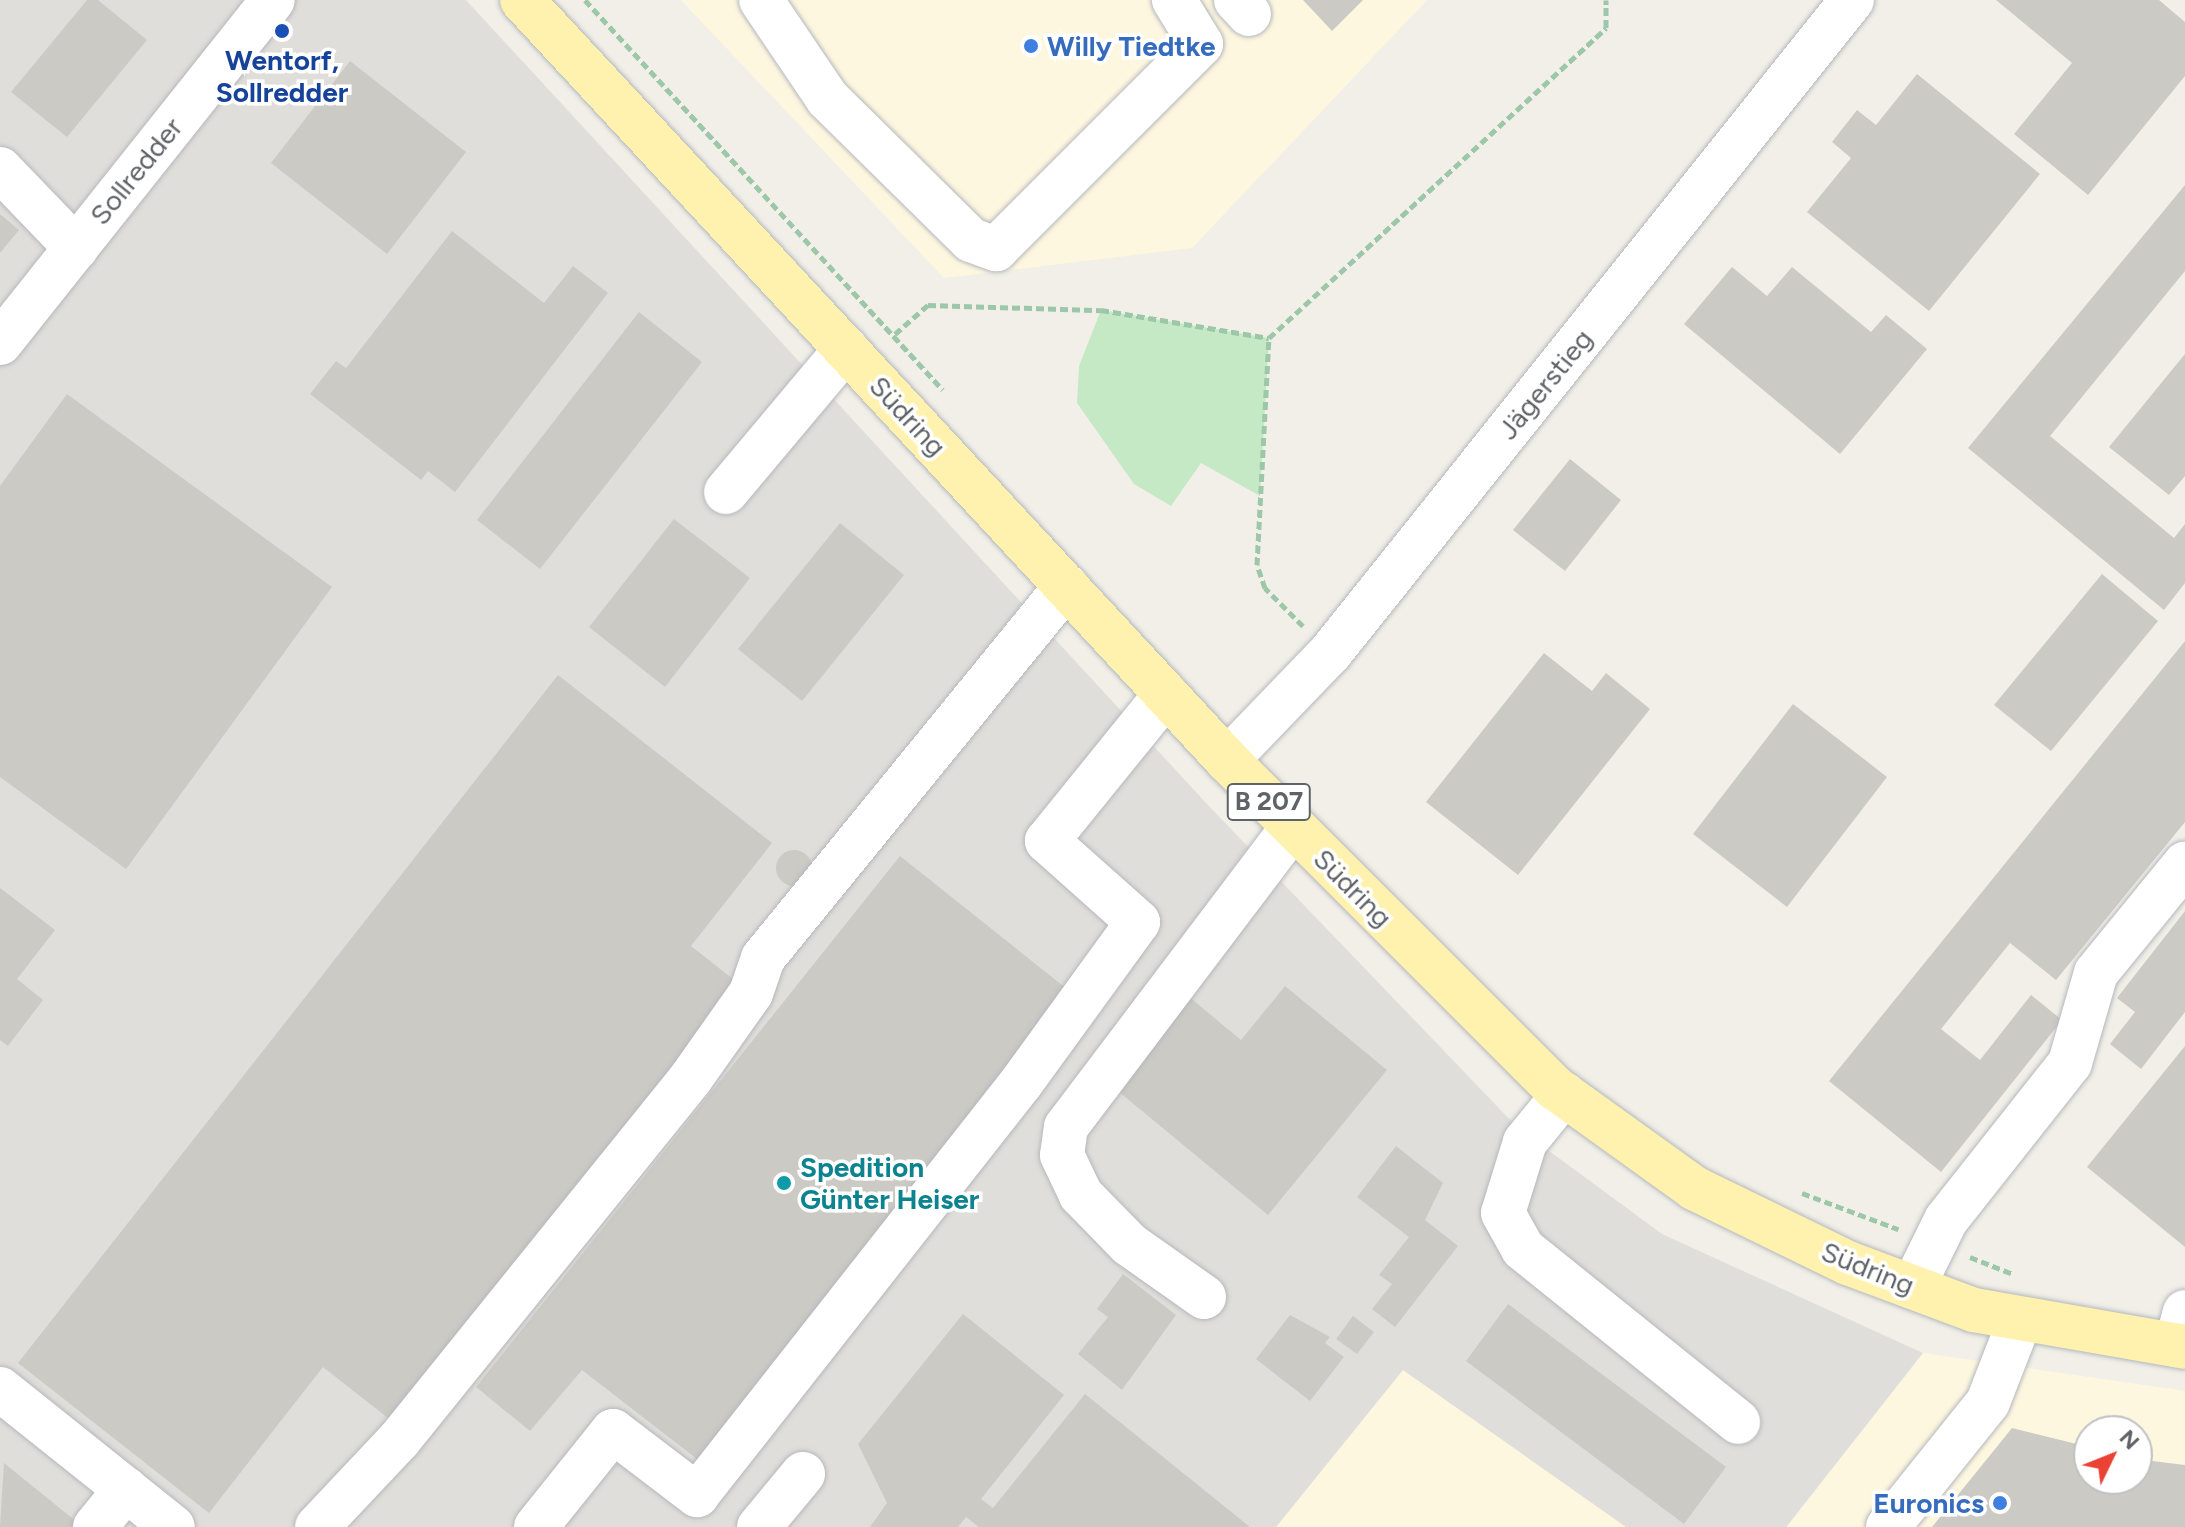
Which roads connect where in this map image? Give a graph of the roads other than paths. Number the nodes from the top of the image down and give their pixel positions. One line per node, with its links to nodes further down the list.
1 (273, 0): 7 (street, Sollredder)
2 (522, 0): 9 (main road, Südring / B 207)
3 (761, 0): 4 (street)
4 (1174, 0)
5 (1852, 0): 13 (street, Jägerstieg)
6 (0, 169): 7 (street)
7 (76, 248): 8 (street, Sollredder)
8 (0, 343)
9 (853, 357): 10 (street); 11 (main road, Südring / B 207)
10 (726, 492)
11 (1066, 586): 12 (main road, Südring / B 207); 27 (street)
12 (1166, 694): 13 (main road, Südring / B 207); 28 (street)
13 (1227, 760): 14 (main road, Südring / B 207)
14 (1293, 827): 16 (main road, Südring / B 207); 18 (street)
15 (2185, 864): 17 (street)
16 (1564, 1094): 17 (main road, Südring / B 207); 22 (street)
17 (1913, 1287): 19 (main road, Südring / B 207)
18 (1204, 1297)
19 (2026, 1300): 20 (main road, Südring / B 207); 30 (street)
20 (2182, 1335)
21 (0, 1389): 24 (street)
22 (1738, 1422)
23 (803, 1474): 29 (street)
24 (126, 1489): 25 (street); 26 (street)
25 (95, 1527)
26 (173, 1527)
27 (317, 1527)
28 (536, 1527)
29 (759, 1527)
30 (1888, 1527)

